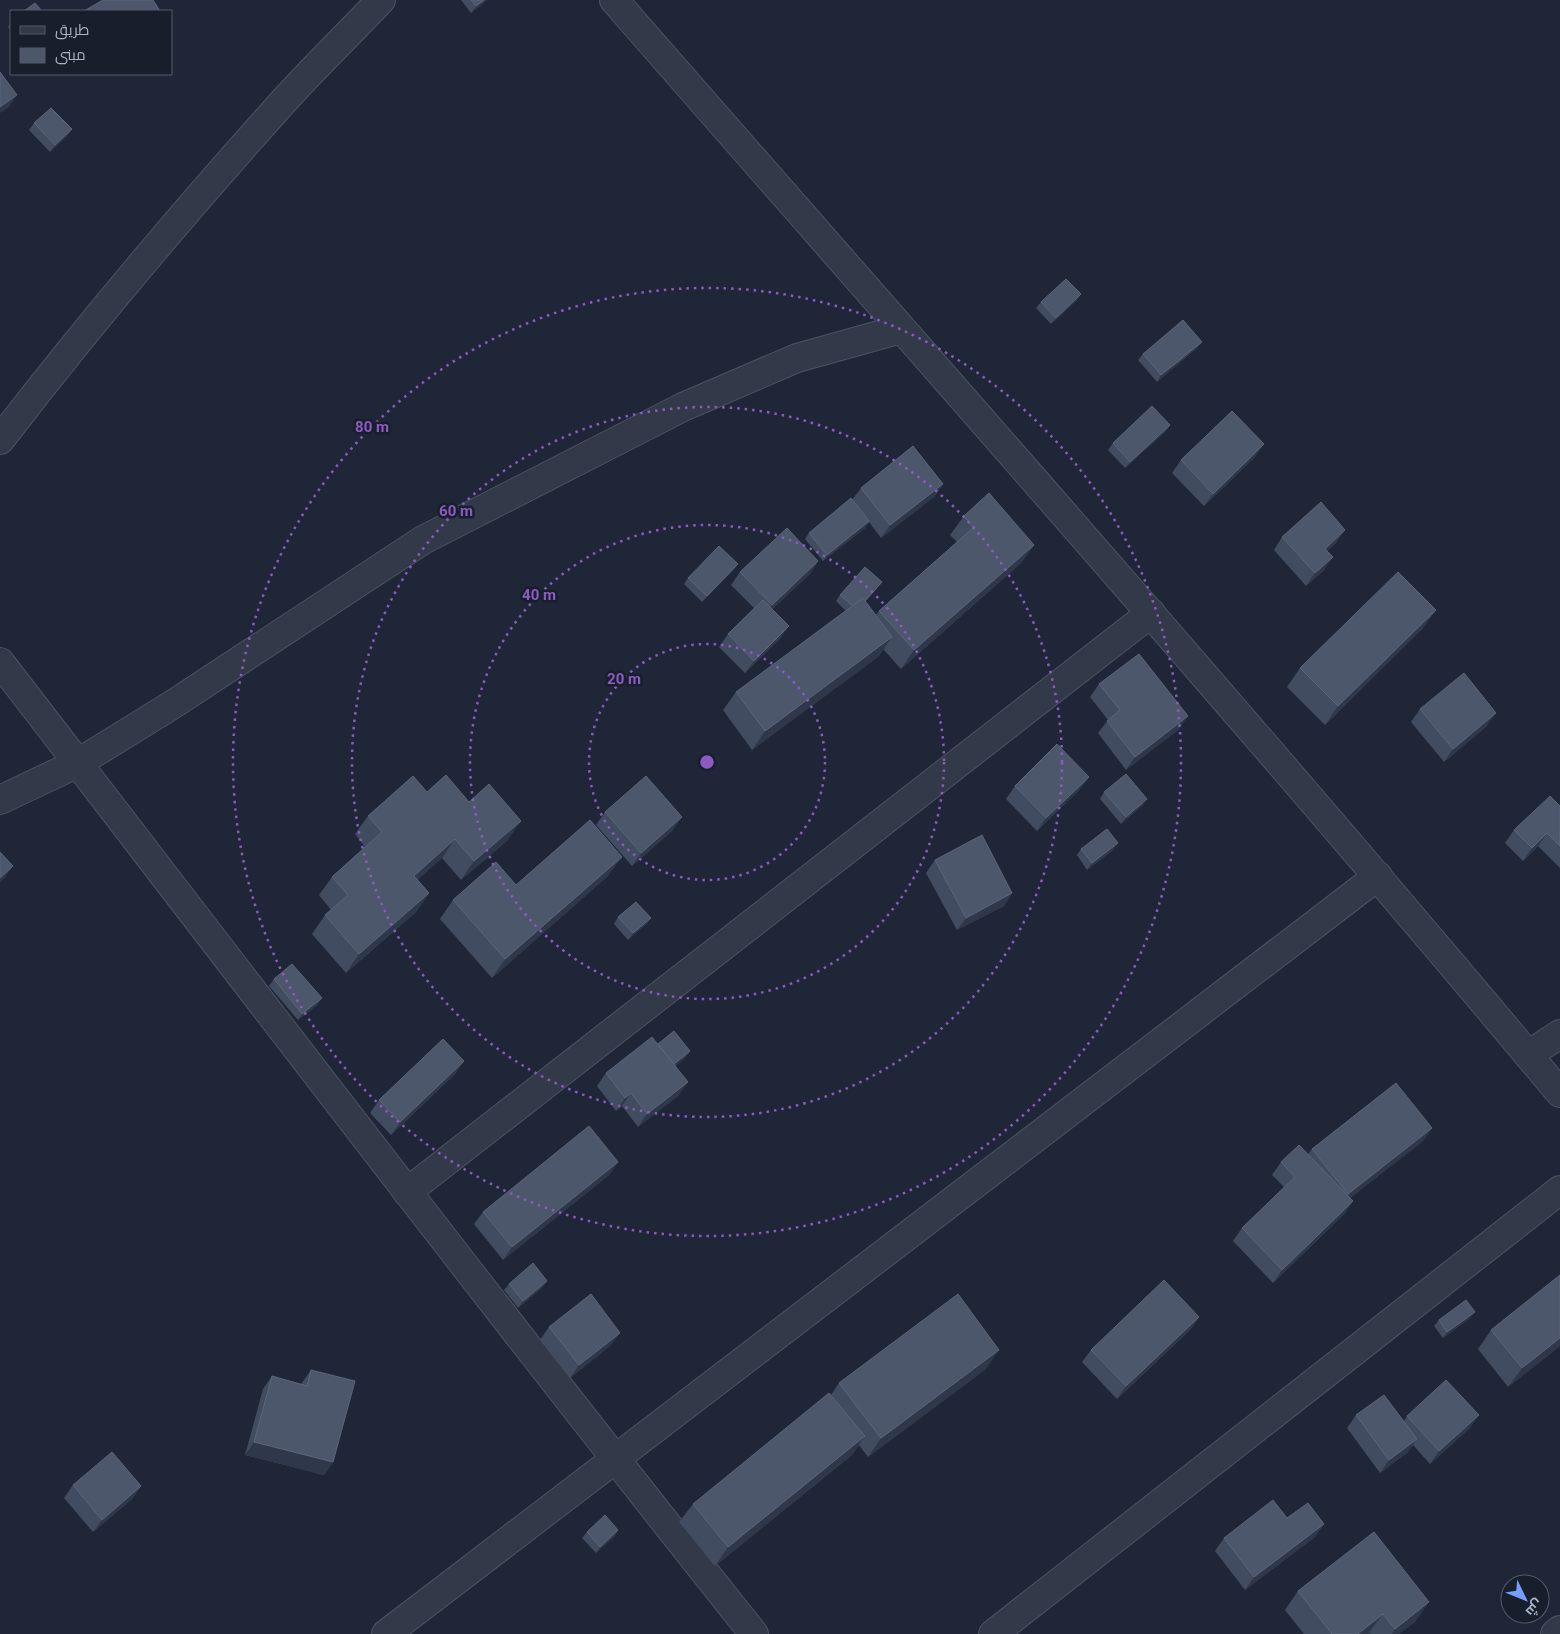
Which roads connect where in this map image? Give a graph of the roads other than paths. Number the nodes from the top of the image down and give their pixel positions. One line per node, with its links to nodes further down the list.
1 (381, 0): 4 (street)
2 (614, 0): 3 (street)
3 (901, 329): 5 (street); 7 (street)
4 (0, 440)
5 (1151, 613): 9 (street); 14 (street)
6 (0, 662): 7 (street)
7 (78, 762): 8 (street); 14 (street)
8 (0, 800)
9 (1378, 876): 11 (street); 15 (street)
10 (1560, 1034): 11 (street)
11 (1528, 1054): 12 (street)
12 (1560, 1093)
13 (1560, 1190): 19 (street)
14 (407, 1192): 15 (street)
15 (615, 1459): 17 (street); 18 (street)
16 (1560, 1630): 20 (street)
17 (386, 1634)
18 (754, 1634)
19 (993, 1634)
20 (1555, 1634)

